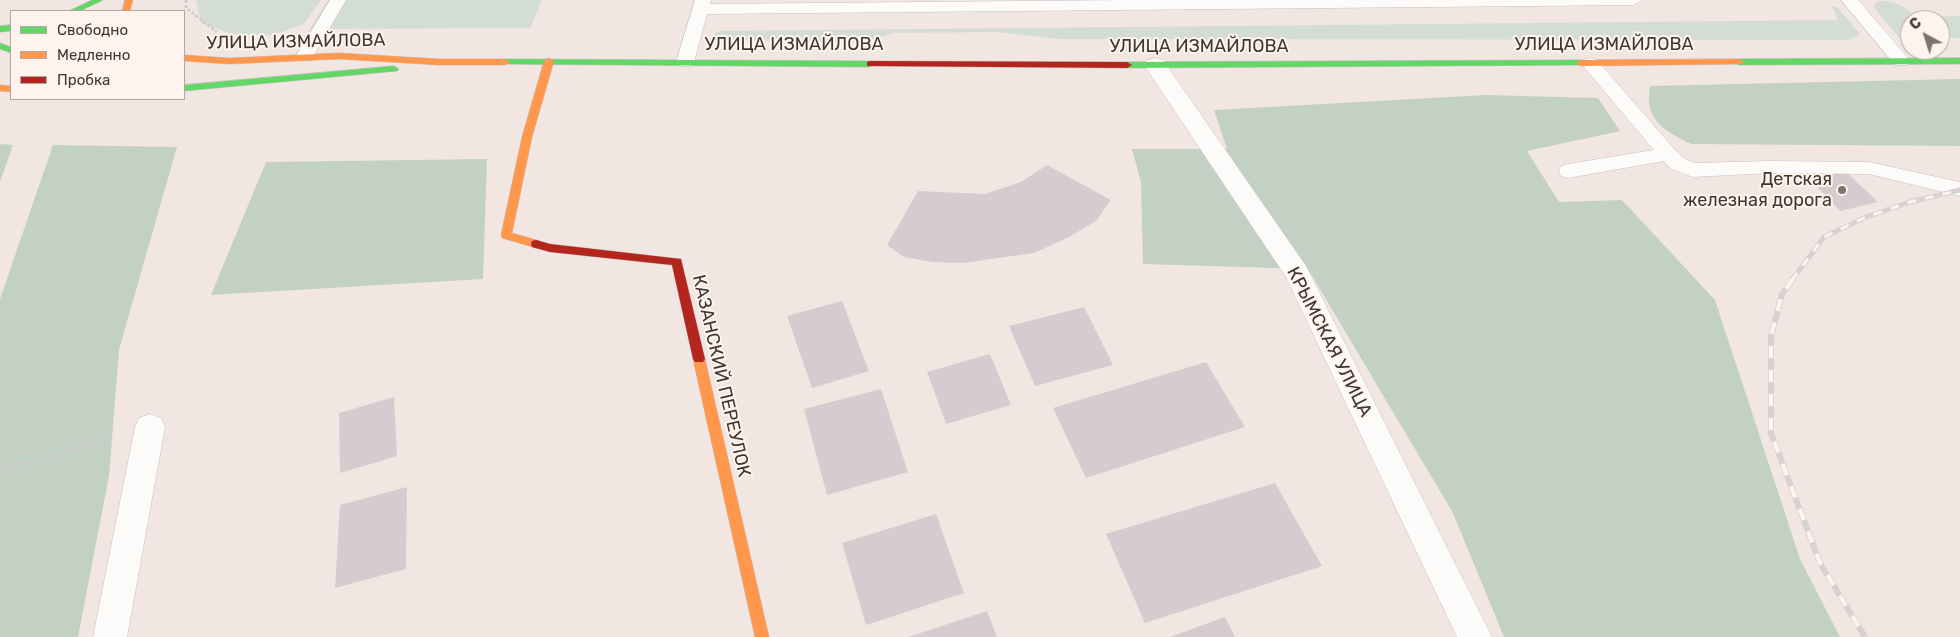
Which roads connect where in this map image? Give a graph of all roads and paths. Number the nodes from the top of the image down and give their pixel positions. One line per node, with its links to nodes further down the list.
1 (99, 0): 6 (main road)
2 (338, 0): 7 (lane)
3 (1634, 0): 5 (lane)
4 (1849, 0): 10 (lane)
5 (701, 5): 13 (lane)
6 (75, 10)
7 (305, 56): 8 (main road, УЛИЦА ИЗМАЙЛОВА); 12 (main road, УЛИЦА ИЗМАЙЛОВА)
8 (185, 58)
9 (549, 61): 12 (main road, УЛИЦА ИЗМАЙЛОВА); 13 (main road, УЛИЦА ИЗМАЙЛОВА); 25 (main road, КАЗАНСКИЙ ПЕРЕУЛОК)
10 (1901, 61): 11 (main road, УЛИЦА ИЗМАЙЛОВА); 14 (main road, УЛИЦА ИЗМАЙЛОВА)
11 (1960, 61)
12 (439, 62): 17 (main road, УЛИЦА ИЗМАЙЛОВА)
13 (685, 62): 15 (main road, УЛИЦА ИЗМАЙЛОВА)
14 (1590, 63): 15 (main road, УЛИЦА ИЗМАЙЛОВА); 19 (lane)
15 (1155, 64): 26 (street, КРЫМСКАЯ УЛИЦА)
16 (185, 80): 17 (main road, УЛИЦА ИЗМАЙЛОВА)
17 (217, 84): 18 (main road, УЛИЦА ИЗМАЙЛОВА)
18 (185, 88)
19 (1668, 154): 20 (lane); 21 (lane)
20 (1568, 171)
21 (1960, 189)
22 (150, 427): 23 (path); 24 (street)
23 (0, 470)
24 (110, 637)
25 (762, 637)
26 (1474, 637)

